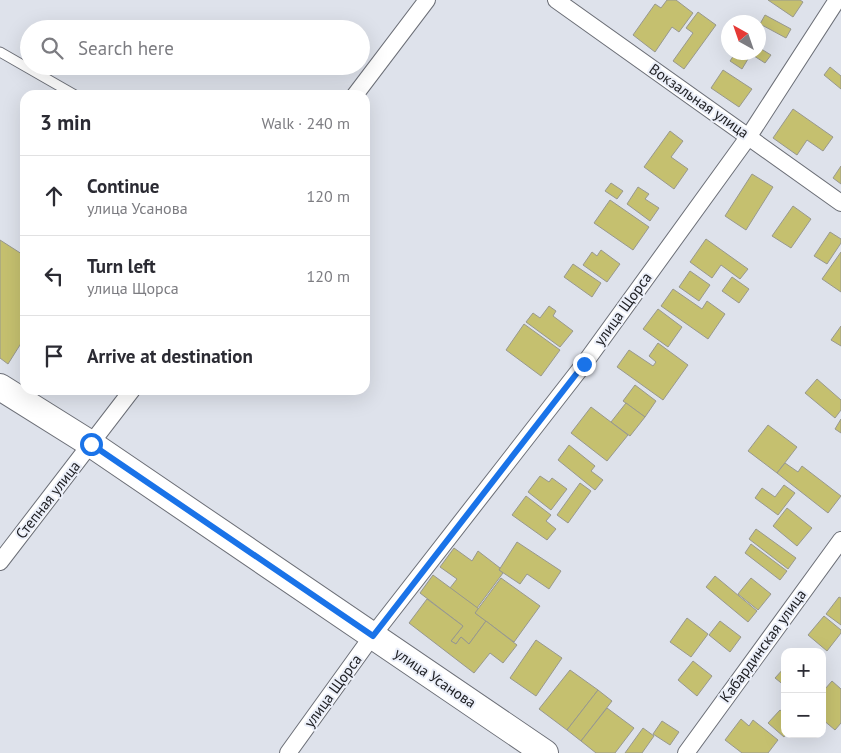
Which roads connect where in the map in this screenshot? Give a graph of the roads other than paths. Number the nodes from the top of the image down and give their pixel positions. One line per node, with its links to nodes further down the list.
1 (427, 0): 8 (street)
2 (556, 0): 9 (street, Вокзальная улица)
3 (837, 0): 9 (street, улица Щорса)
4 (0, 52): 5 (lane)
5 (20, 63)
6 (40, 75): 7 (lane)
7 (66, 90)
8 (359, 90)
9 (749, 136): 10 (street, Вокзальная улица); 16 (street, улица Щорса)
10 (841, 203)
11 (0, 387): 13 (main road, улица Усанова)
12 (128, 395): 13 (street, Степная улица)
13 (91, 444): 15 (street, Степная улица); 16 (main road, улица Усанова)
14 (841, 540): 19 (street, Кабардинская улица)
15 (0, 562)
16 (373, 636): 17 (street, улица Щорса); 18 (main road, улица Усанова)
17 (288, 753)
18 (545, 753)
19 (686, 753)

